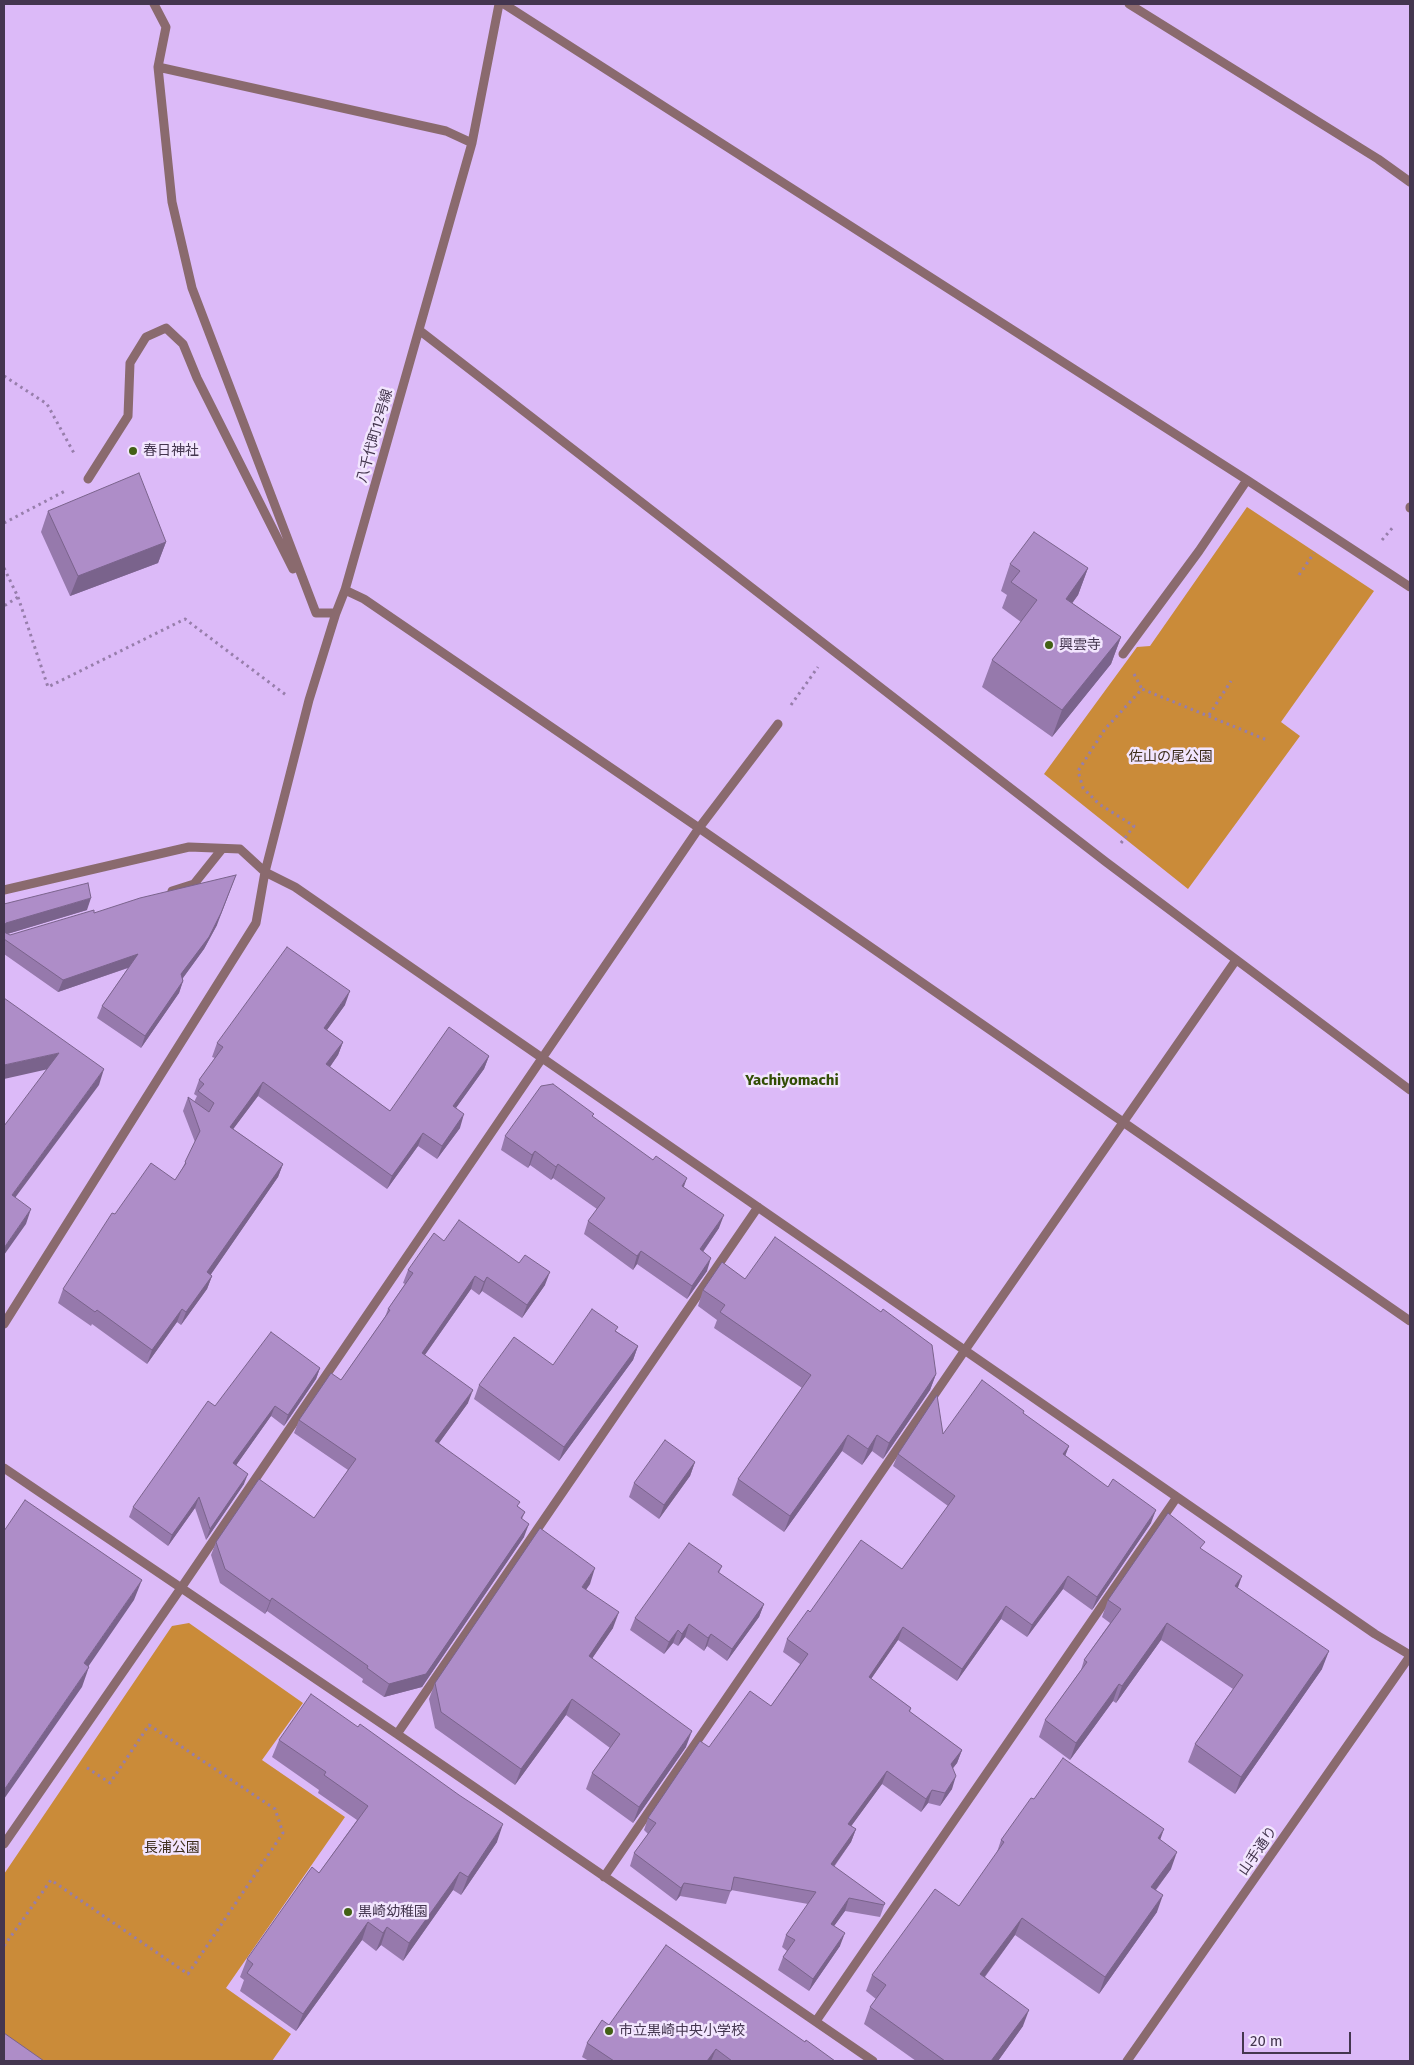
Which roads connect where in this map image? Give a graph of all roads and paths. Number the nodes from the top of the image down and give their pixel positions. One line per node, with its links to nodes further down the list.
1 (154, 4): 5 (street)
2 (499, 4): 6 (street, 八千代町12号線)
3 (504, 4): 11 (street)
4 (1129, 4): 7 (street)
5 (158, 67): 6 (street); 20 (street)
6 (472, 143): 8 (street, 八千代町12号線)
7 (1410, 182)
8 (419, 330): 17 (street, 八千代町12号線); 22 (street)
9 (4, 376): 10 (path)
10 (88, 479): 13 (path); 20 (street)
11 (1247, 480): 14 (street); 23 (street)
12 (1410, 508): 14 (path)
13 (4, 523)
14 (1366, 559): 16 (street)
15 (4, 568): 18 (path)
16 (1410, 587)
17 (345, 590): 21 (street, 八千代町12号線); 30 (street)
18 (18, 597): 19 (path); 25 (path)
19 (4, 606)
20 (316, 613): 21 (street)
21 (336, 613): 25 (street, 八千代町12号線)
22 (830, 649): 27 (path); 35 (street)
23 (1123, 654)
24 (1231, 681): 26 (path)
25 (309, 700): 32 (street, 八千代町12号線)
26 (1209, 715): 28 (path); 29 (path)
27 (778, 724): 30 (street)
28 (1267, 740)
29 (1134, 826)
30 (699, 828): 36 (street); 38 (street)
31 (222, 850): 32 (street); 33 (street); 34 (street)
32 (265, 872): 36 (street); 41 (street, 八千代町12号線)
33 (4, 890)
34 (166, 892)
35 (1236, 960): 37 (street); 38 (street)
36 (542, 1056): 39 (street); 45 (street)
37 (1410, 1090)
38 (1125, 1123): 40 (street); 42 (street)
39 (758, 1206): 42 (street); 47 (street)
40 (1410, 1321)
41 (4, 1324)
42 (965, 1350): 44 (street); 50 (street)
43 (4, 1468): 45 (street)
44 (1177, 1497): 46 (street); 52 (street)
45 (181, 1588): 47 (street); 48 (street)
46 (1410, 1656): 54 (street, 山手通り)
47 (397, 1734): 50 (street)
48 (66, 1755): 49 (street); 51 (path)
49 (4, 1844)
50 (604, 1876): 52 (street)
51 (4, 1946)
52 (816, 2021): 53 (street)
53 (873, 2061)
54 (1127, 2061)

